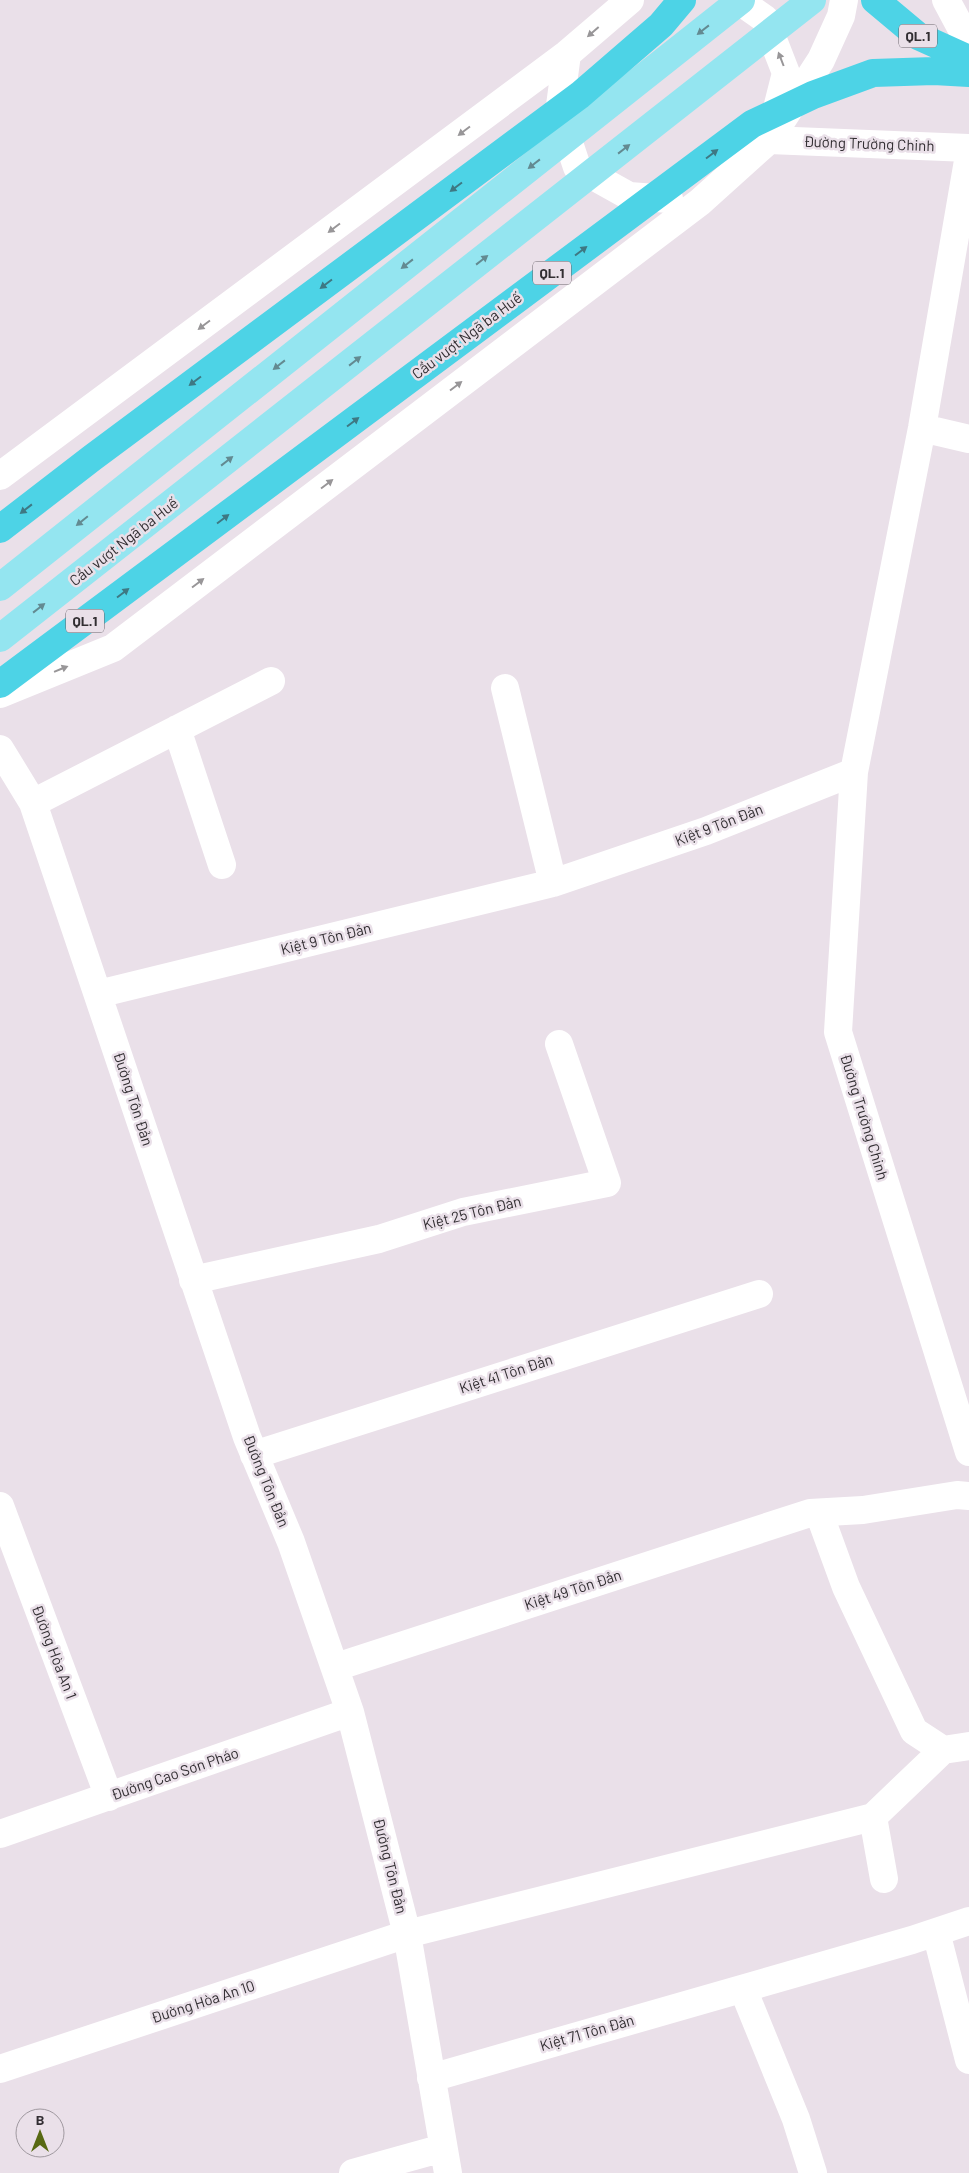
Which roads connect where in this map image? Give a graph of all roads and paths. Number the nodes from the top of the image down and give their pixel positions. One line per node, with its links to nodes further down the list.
1 (630, 0): 9 (street, one-way to 9)
2 (682, 0): 19 (highway, one-way to 19)
3 (739, 0): 12 (street, one-way to 3); 20 (main road, one-way to 20)
4 (812, 0): 21 (main road, Cầu vượt Ngã ba Huế, one-way to 4)
5 (844, 0): 12 (street)
6 (875, 0): 10 (highway, QL.1)
7 (946, 0): 8 (street)
8 (969, 43)
9 (568, 54): 15 (street); 18 (street, one-way to 18)
10 (969, 59)
11 (969, 73): 23 (highway, Cầu vượt Ngã ba Huế / QL.1, one-way to 11)
12 (768, 140): 13 (street, Đường Trường Chinh); 15 (street)
13 (969, 148)
14 (969, 155): 16 (street, Đường Trường Chinh)
15 (700, 202): 25 (street, one-way to 15)
16 (922, 428): 17 (street); 28 (street, Đường Trường Chinh)
17 (969, 439)
18 (0, 476)
19 (0, 529)
20 (0, 587)
21 (0, 638)
22 (271, 681): 26 (street)
23 (0, 684)
24 (505, 688): 31 (street)
25 (0, 694)
26 (177, 729): 29 (street); 30 (street)
27 (0, 748): 29 (street, Đường Tôn Đản)
28 (854, 772): 31 (street, Kiệt 9 Tôn Đản); 36 (street, Đường Trường Chinh)
29 (33, 803): 32 (street, Đường Tôn Đản)
30 (222, 865)
31 (553, 883): 32 (street, Kiệt 9 Tôn Đản)
32 (98, 994): 34 (street, Đường Tôn Đản)
33 (559, 1044): 34 (street, Kiệt 25 Tôn Đản)
34 (193, 1280): 37 (street, Đường Tôn Đản)
35 (759, 1294): 37 (street, Kiệt 41 Tôn Đản)
36 (969, 1452)
37 (254, 1455): 42 (street, Đường Tôn Đản)
38 (969, 1496): 40 (street, Kiệt 49 Tôn Đản)
39 (0, 1506): 41 (street, Đường Hòa An 1)
40 (815, 1513): 42 (street, Kiệt 49 Tôn Đản); 45 (street)
41 (9, 1560): 46 (street, Đường Hòa An 1)
42 (336, 1667): 43 (street, Đường Tôn Đản)
43 (350, 1712): 46 (street, Đường Cao Sơn Pháo); 52 (street, Đường Tôn Đản)
44 (969, 1746): 45 (street)
45 (943, 1750): 47 (street)
46 (109, 1797): 48 (street, Đường Cao Sơn Pháo)
47 (873, 1817): 49 (street); 52 (street, Đường Hòa An 10)
48 (0, 1834)
49 (884, 1878)
50 (969, 1921): 51 (street, Kiệt 71 Tôn Đản)
51 (936, 1932): 53 (street, Kiệt 71 Tôn Đản); 54 (street)
52 (407, 1934): 55 (street, Đường Hòa An 10); 56 (street, Đường Tôn Đản)
53 (742, 1989): 56 (street, Kiệt 71 Tôn Đản); 59 (street)
54 (969, 2060)
55 (0, 2070)
56 (431, 2078): 57 (street, Đường Tôn Đản)
57 (446, 2161): 58 (street)
58 (353, 2173)
59 (814, 2173)

